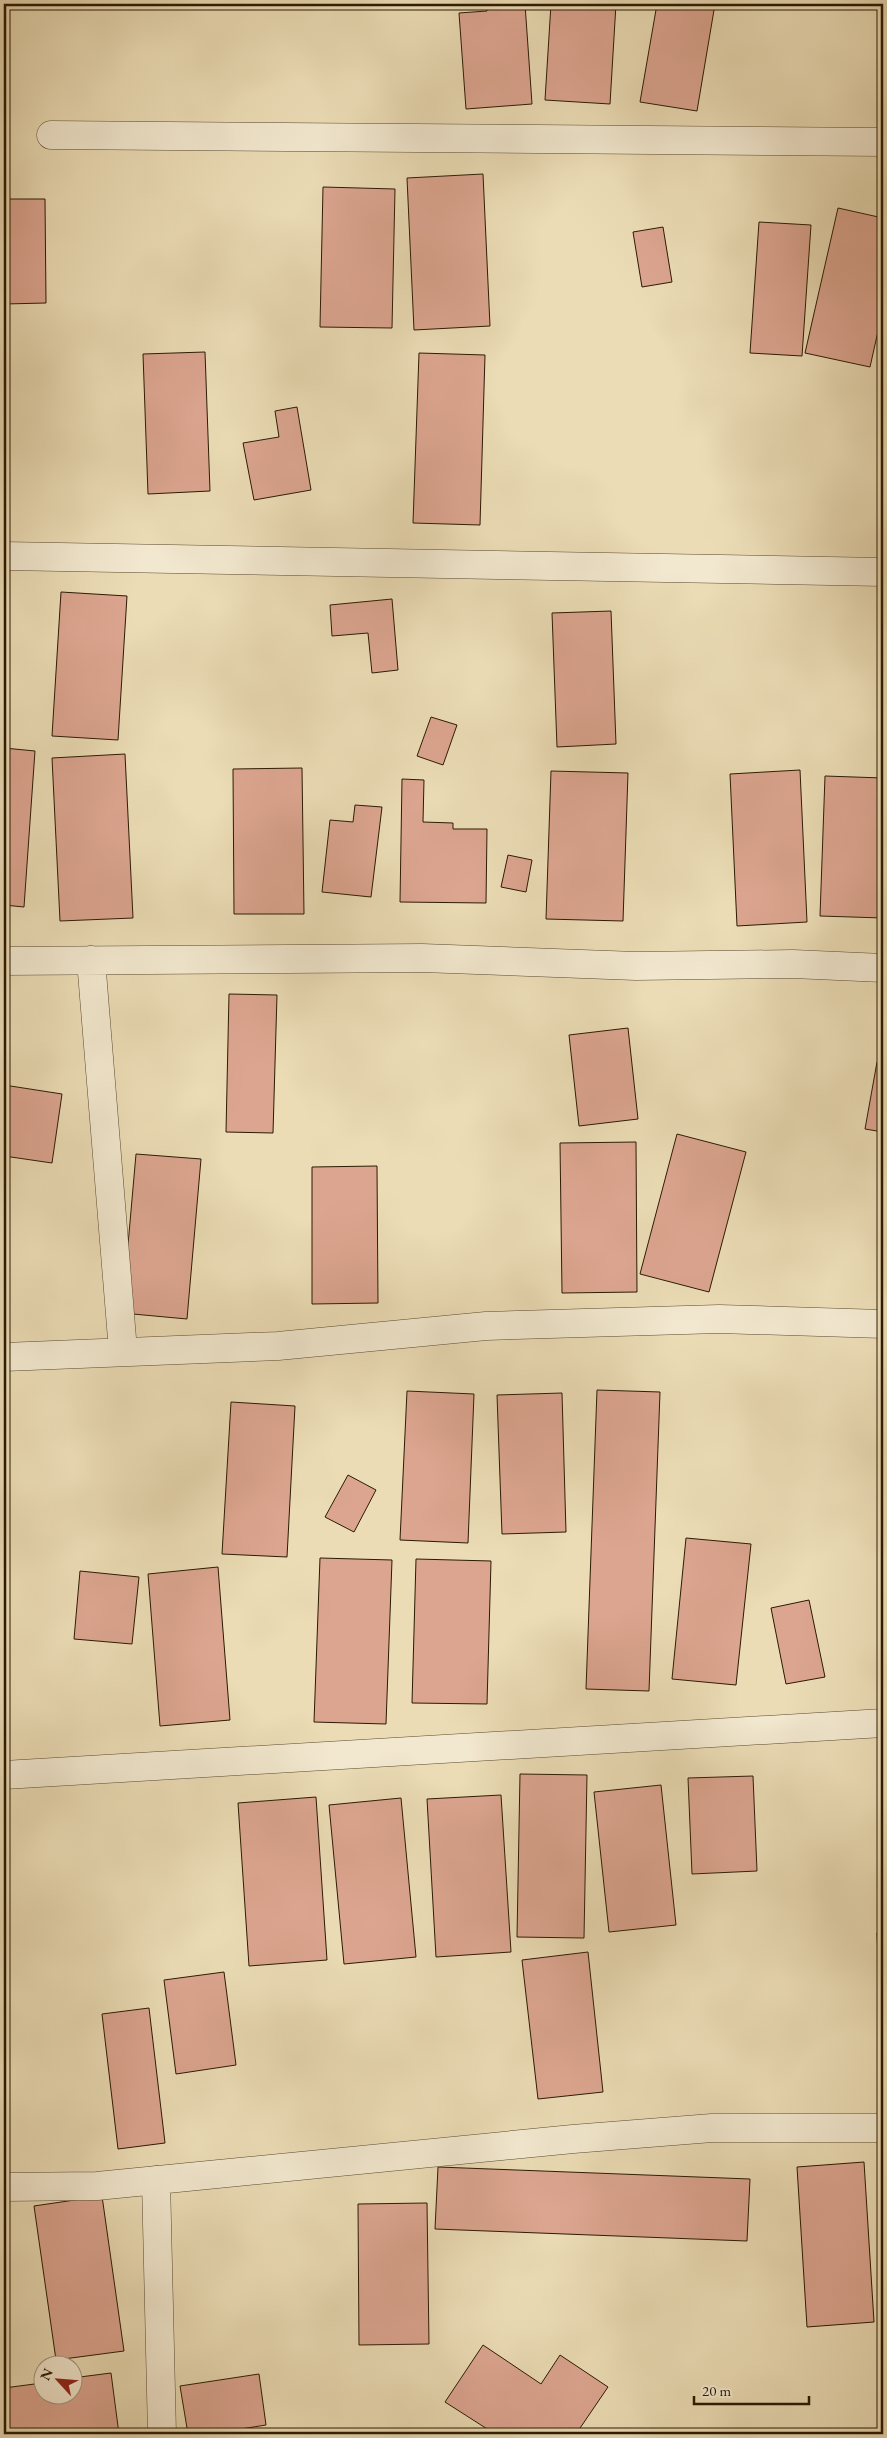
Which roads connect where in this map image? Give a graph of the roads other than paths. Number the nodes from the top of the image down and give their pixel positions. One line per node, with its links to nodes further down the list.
1 (51, 135): 2 (street)
2 (883, 142)
3 (4, 556): 4 (street)
4 (883, 572)
5 (91, 960): 6 (street); 7 (street); 9 (street)
6 (4, 961)
7 (883, 968)
8 (883, 1324): 9 (street)
9 (123, 1351): 10 (street)
10 (4, 1357)
11 (883, 1723): 12 (street)
12 (4, 1775)
13 (883, 2128): 14 (street)
14 (156, 2180): 15 (street); 16 (street)
15 (4, 2187)
16 (162, 2434)

